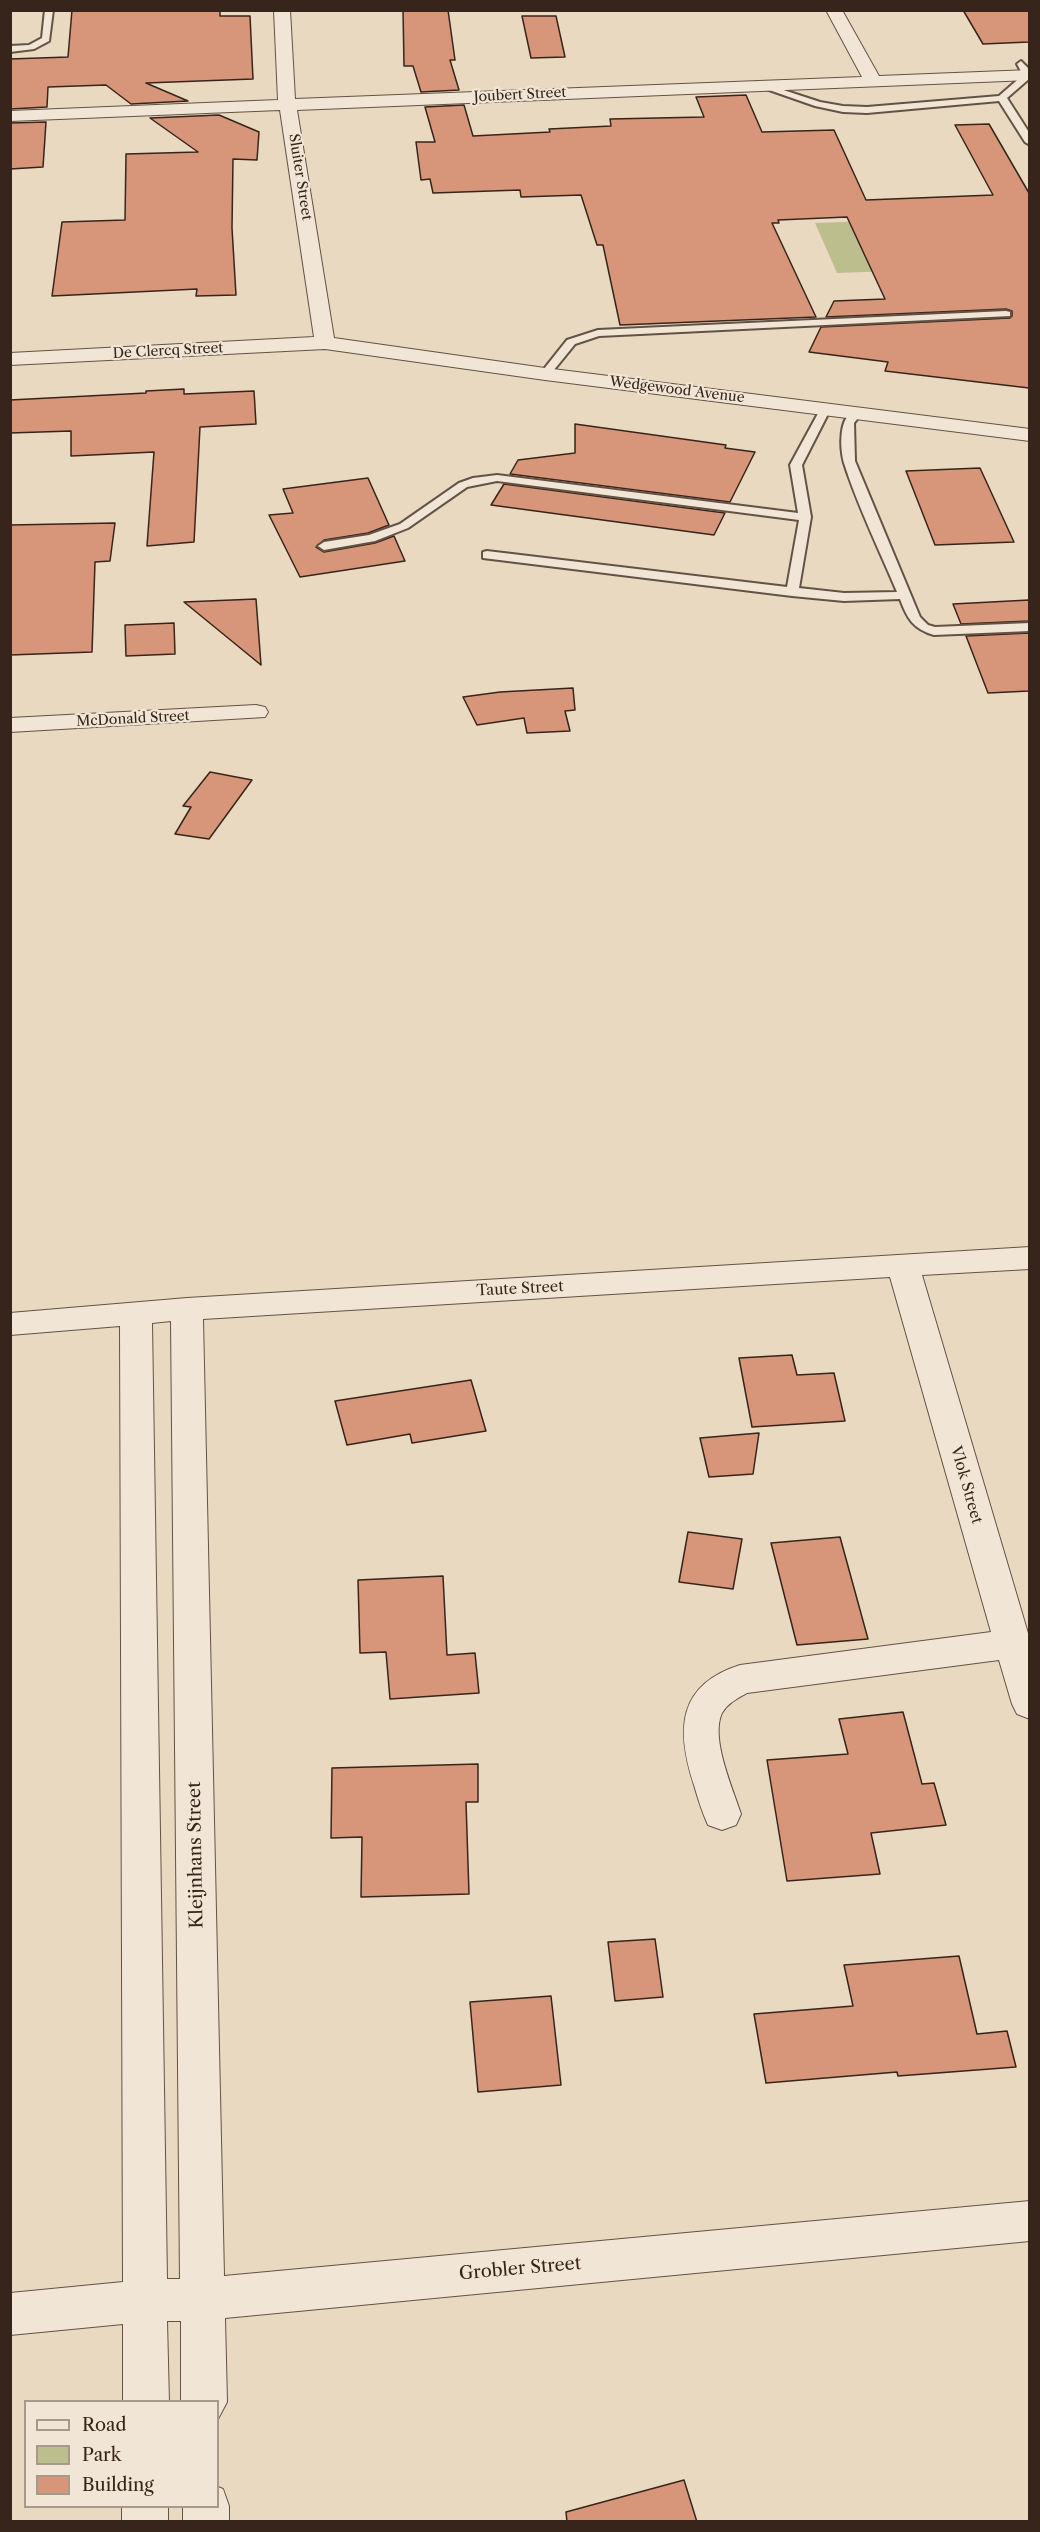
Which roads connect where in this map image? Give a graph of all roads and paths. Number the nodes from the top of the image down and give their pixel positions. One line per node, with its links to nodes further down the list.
1 (49, 10): 4 (lane)
2 (282, 10): 9 (street, Sluiter Street)
3 (834, 10): 6 (street)
4 (10, 49)
5 (1027, 69): 6 (street, Joubert Street); 8 (lane)
6 (870, 76): 7 (street, Joubert Street); 9 (street, Joubert Street)
7 (756, 84): 8 (lane); 9 (street, Joubert Street)
8 (1002, 98): 12 (lane)
9 (288, 101): 10 (street, Joubert Street); 11 (street, Joubert Street); 14 (street, Sluiter Street)
10 (10, 102)
11 (10, 116)
12 (1029, 142)
13 (1006, 314): 16 (lane)
14 (325, 343): 15 (street, De Clercq Street); 16 (street, Wedgewood Avenue)
15 (10, 358)
16 (545, 374): 17 (street, Wedgewood Avenue)
17 (826, 408): 18 (street, Wedgewood Avenue); 20 (lane)
18 (855, 412): 19 (street, Wedgewood Avenue); 24 (lane)
19 (1029, 435)
20 (805, 516): 21 (lane); 23 (lane)
21 (324, 546)
22 (487, 555): 23 (lane)
23 (792, 592): 24 (lane)
24 (903, 595): 25 (lane)
25 (1029, 627)
26 (256, 712): 27 (street, McDonald Street)
27 (10, 726)
28 (1029, 1258): 29 (street, Taute Street)
29 (903, 1266): 30 (street, Taute Street); 33 (street, Vlok Street)
30 (187, 1309): 31 (street, Taute Street); 37 (street, Kleijnhans Street)
31 (136, 1314): 32 (street, Taute Street); 38 (street)
32 (10, 1324)
33 (1011, 1644): 34 (street, Vlok Street); 35 (street)
34 (1029, 1704)
35 (722, 1814)
36 (1029, 2221): 37 (street, Grobler Street)
37 (203, 2299): 38 (street, Grobler Street); 41 (street, Kleijnhans Street)
38 (146, 2301): 39 (street, Grobler Street); 40 (street)
39 (10, 2314)
40 (146, 2400)
41 (204, 2400)

